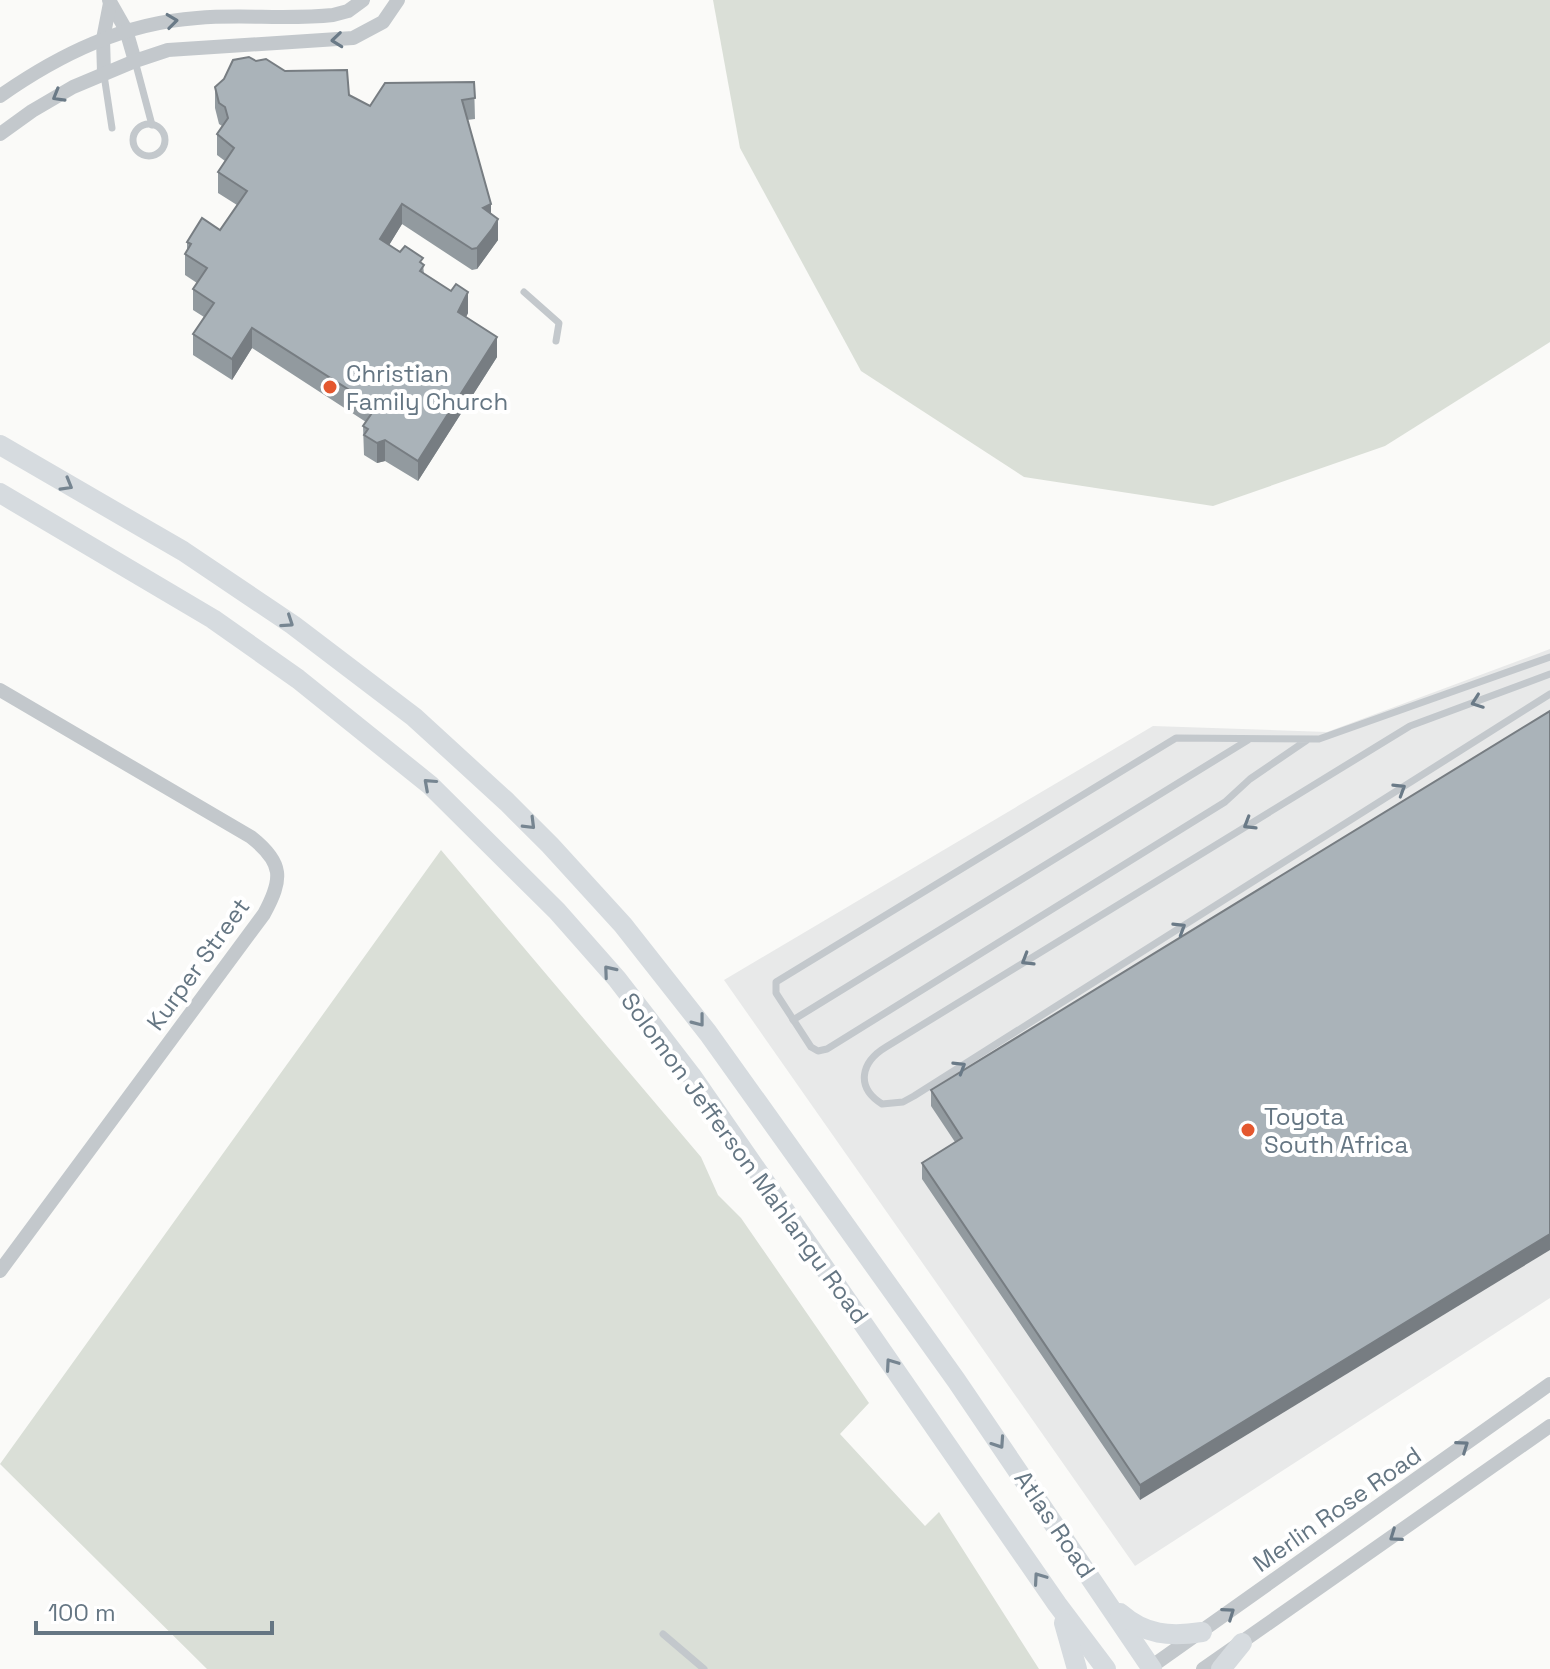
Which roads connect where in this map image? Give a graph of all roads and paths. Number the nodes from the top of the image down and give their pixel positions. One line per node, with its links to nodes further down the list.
1 (363, 0): 4 (street, one-way to 1)
2 (398, 0): 6 (street, one-way to 6)
3 (109, 1): 4 (street); 5 (street)
4 (126, 30): 5 (street); 6 (street)
5 (103, 39): 7 (street); 8 (street)
6 (135, 61): 7 (street); 9 (lane)
7 (104, 72): 10 (lane); 11 (street, one-way to 11)
8 (0, 96)
9 (152, 125): 9 (lane)
10 (112, 128)
11 (0, 134)
12 (524, 292): 13 (lane)
13 (556, 341)
14 (0, 445): 24 (main road, Solomon Jefferson Mahlangu Road, one-way to 24)
15 (0, 493): 28 (main road, Solomon Jefferson Mahlangu Road, one-way to 15)
16 (1550, 657): 21 (lane)
17 (1550, 674): 19 (lane, one-way to 19)
18 (0, 690): 23 (street, Kurper Street)
19 (1550, 694)
20 (1250, 739): 21 (lane); 22 (lane); 22 (lane)
21 (1307, 740): 22 (lane)
22 (793, 1020)
23 (0, 1271)
24 (956, 1380): 27 (main road, Atlas Road, one-way to 27)
25 (1550, 1384): 29 (street, Merlin Rose Road, one-way to 25)
26 (1550, 1426): 31 (street, one-way to 31)
27 (1108, 1602): 29 (main road); 32 (main road, Atlas Road)
28 (1057, 1604): 34 (main road); 35 (main road, Solomon Jefferson Mahlangu Road)
29 (1202, 1632): 32 (street, Merlin Rose Road)
30 (663, 1634): 33 (lane)
31 (1242, 1643): 36 (street); 37 (main road)
32 (1151, 1668)
33 (704, 1669)
34 (1077, 1669)
35 (1106, 1669)
36 (1203, 1669)
37 (1221, 1669)

